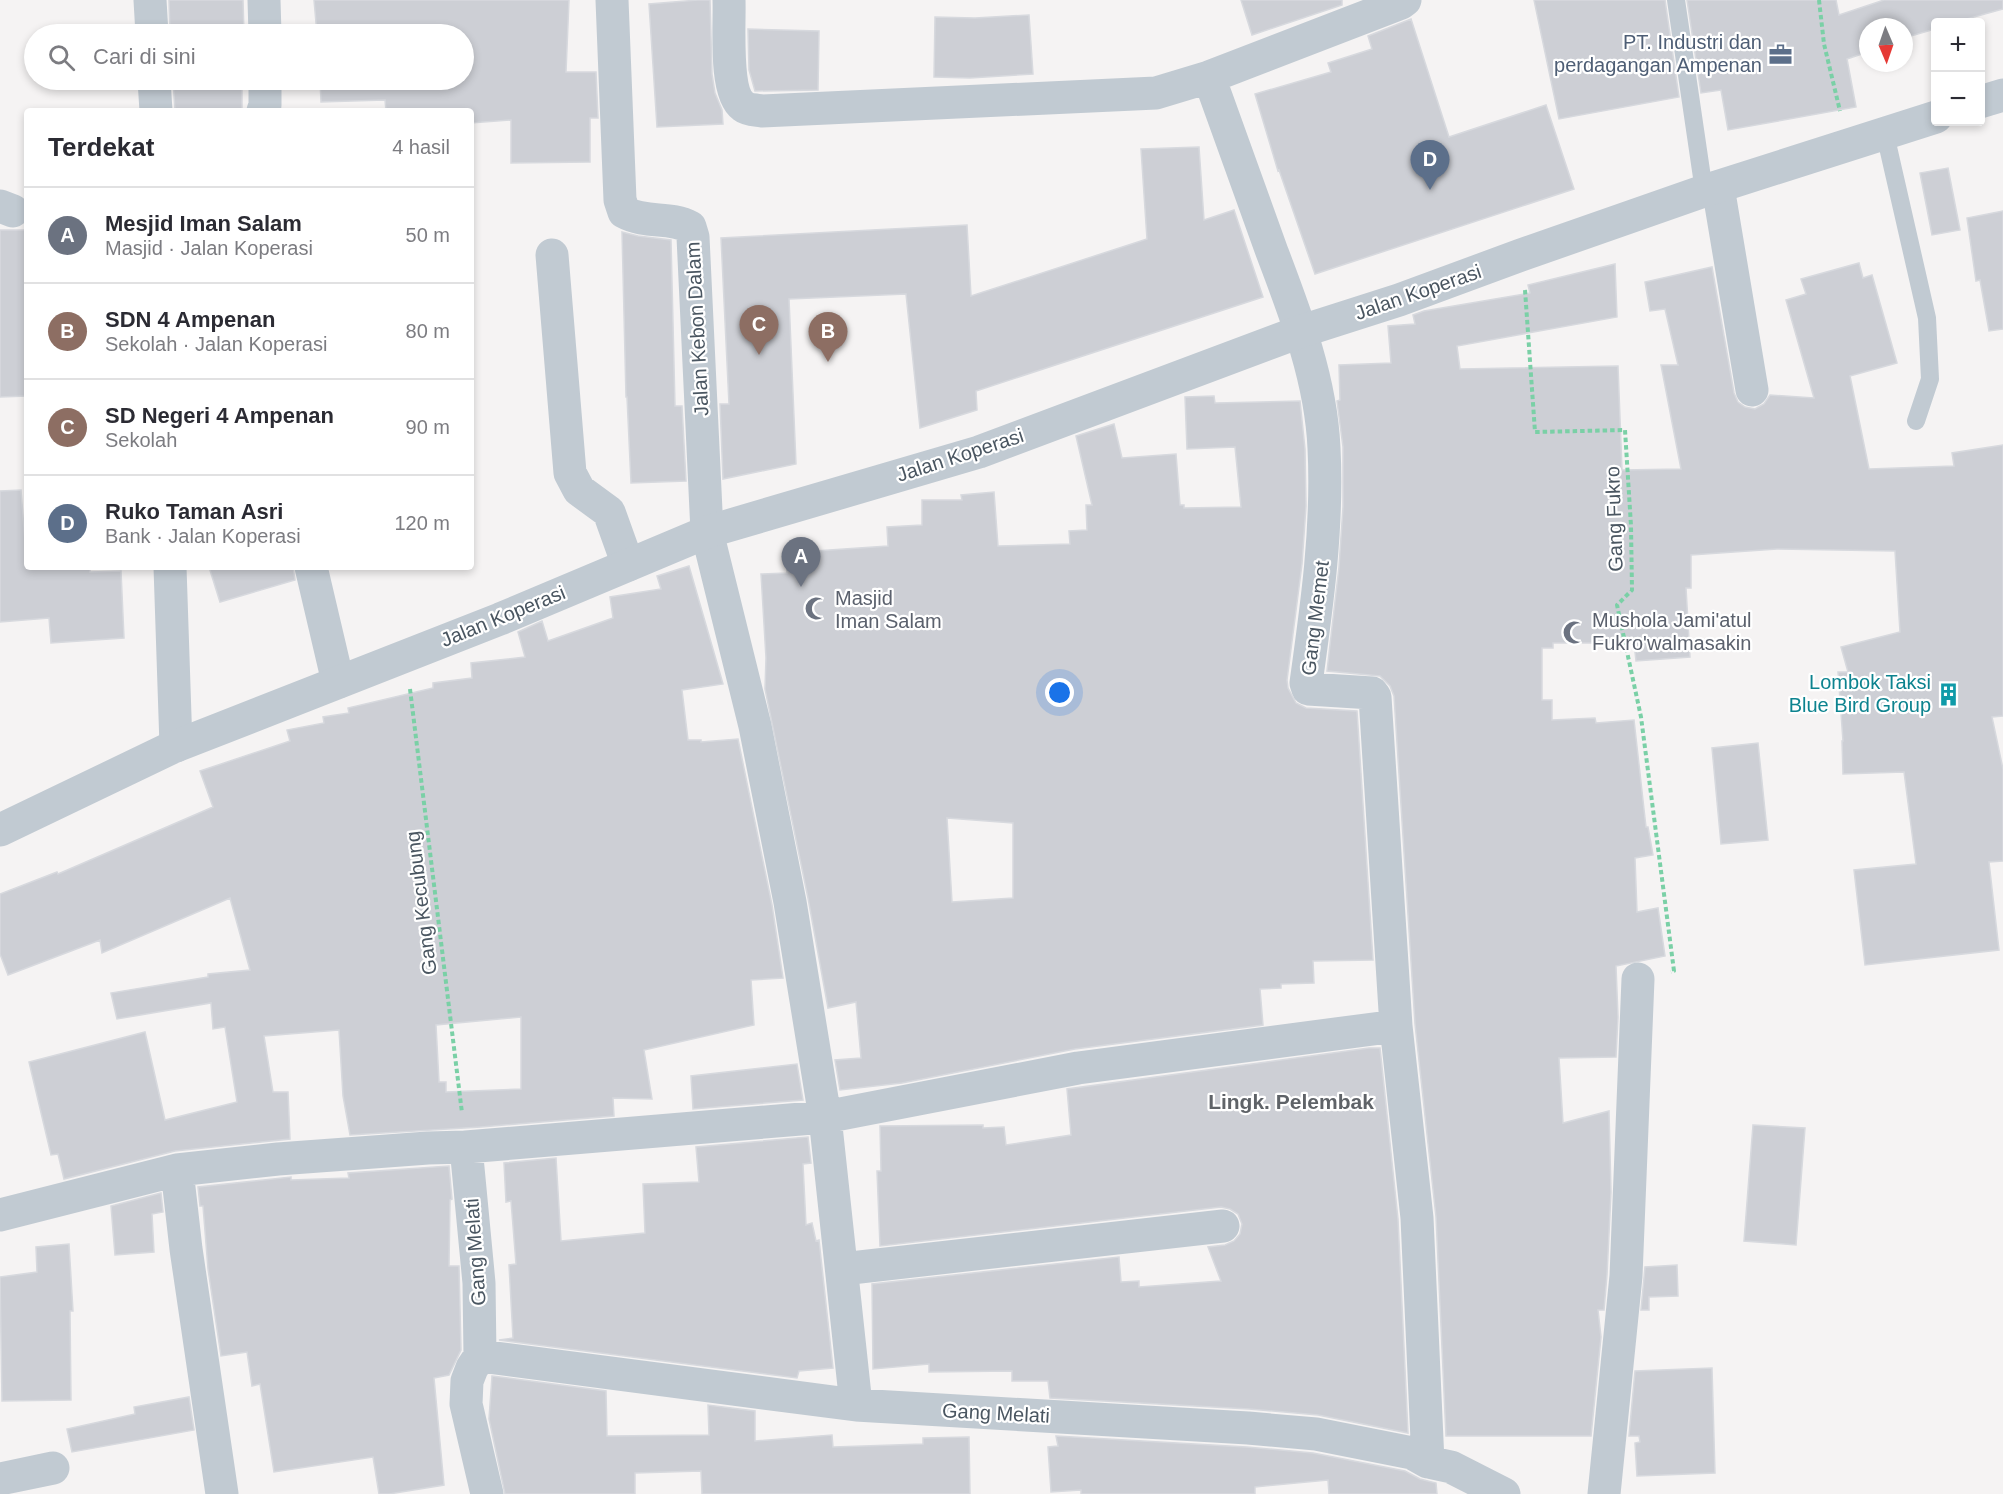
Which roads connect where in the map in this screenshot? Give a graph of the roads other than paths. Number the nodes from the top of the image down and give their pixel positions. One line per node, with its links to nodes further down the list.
1 (150, 0): 7 (street)
2 (264, 0): 8 (street)
3 (612, 0): 23 (street, Jalan Kebon Dalam)
4 (729, 0): 9 (street)
5 (1405, 0): 9 (street)
6 (1676, 0): 18 (lane)
7 (151, 24)
8 (265, 24)
9 (1209, 77): 20 (street)
10 (155, 90): 14 (street)
11 (265, 90): 15 (street)
12 (2003, 95): 13 (street)
13 (1985, 100)
14 (156, 108)
15 (264, 108)
16 (1931, 118): 17 (street, Jalan Koperasi)
17 (1872, 138): 18 (street, Jalan Koperasi); 22 (lane)
18 (1711, 189): 20 (street, Jalan Koperasi); 21 (street)
19 (552, 255): 24 (street)
20 (1302, 332): 23 (street, Jalan Koperasi); 31 (street, Gang Memet)
21 (1752, 390)
22 (1916, 421)
23 (707, 532): 24 (street, Jalan Koperasi); 32 (street)
24 (628, 565): 27 (street, Jalan Koperasi)
25 (170, 570): 28 (street)
26 (312, 570): 27 (street)
27 (338, 682): 28 (street, Jalan Koperasi)
28 (176, 746): 29 (street, Jalan Koperasi)
29 (0, 830)
30 (1638, 979): 46 (street)
31 (1396, 1026): 32 (street); 40 (street)
32 (825, 1117): 33 (street); 37 (street)
33 (466, 1147): 34 (street); 38 (street, Gang Melati)
34 (177, 1170): 35 (street); 43 (street)
35 (0, 1215)
36 (1223, 1226): 37 (street)
37 (842, 1269): 39 (street)
38 (480, 1356): 39 (street, Gang Melati); 44 (street, Gang Melati)
39 (856, 1405): 40 (street, Gang Melati)
40 (1428, 1462): 45 (street, Gang Melati)
41 (53, 1468): 42 (street)
42 (0, 1479)
43 (222, 1494)
44 (487, 1494)
45 (1504, 1494)
46 (1604, 1494)

